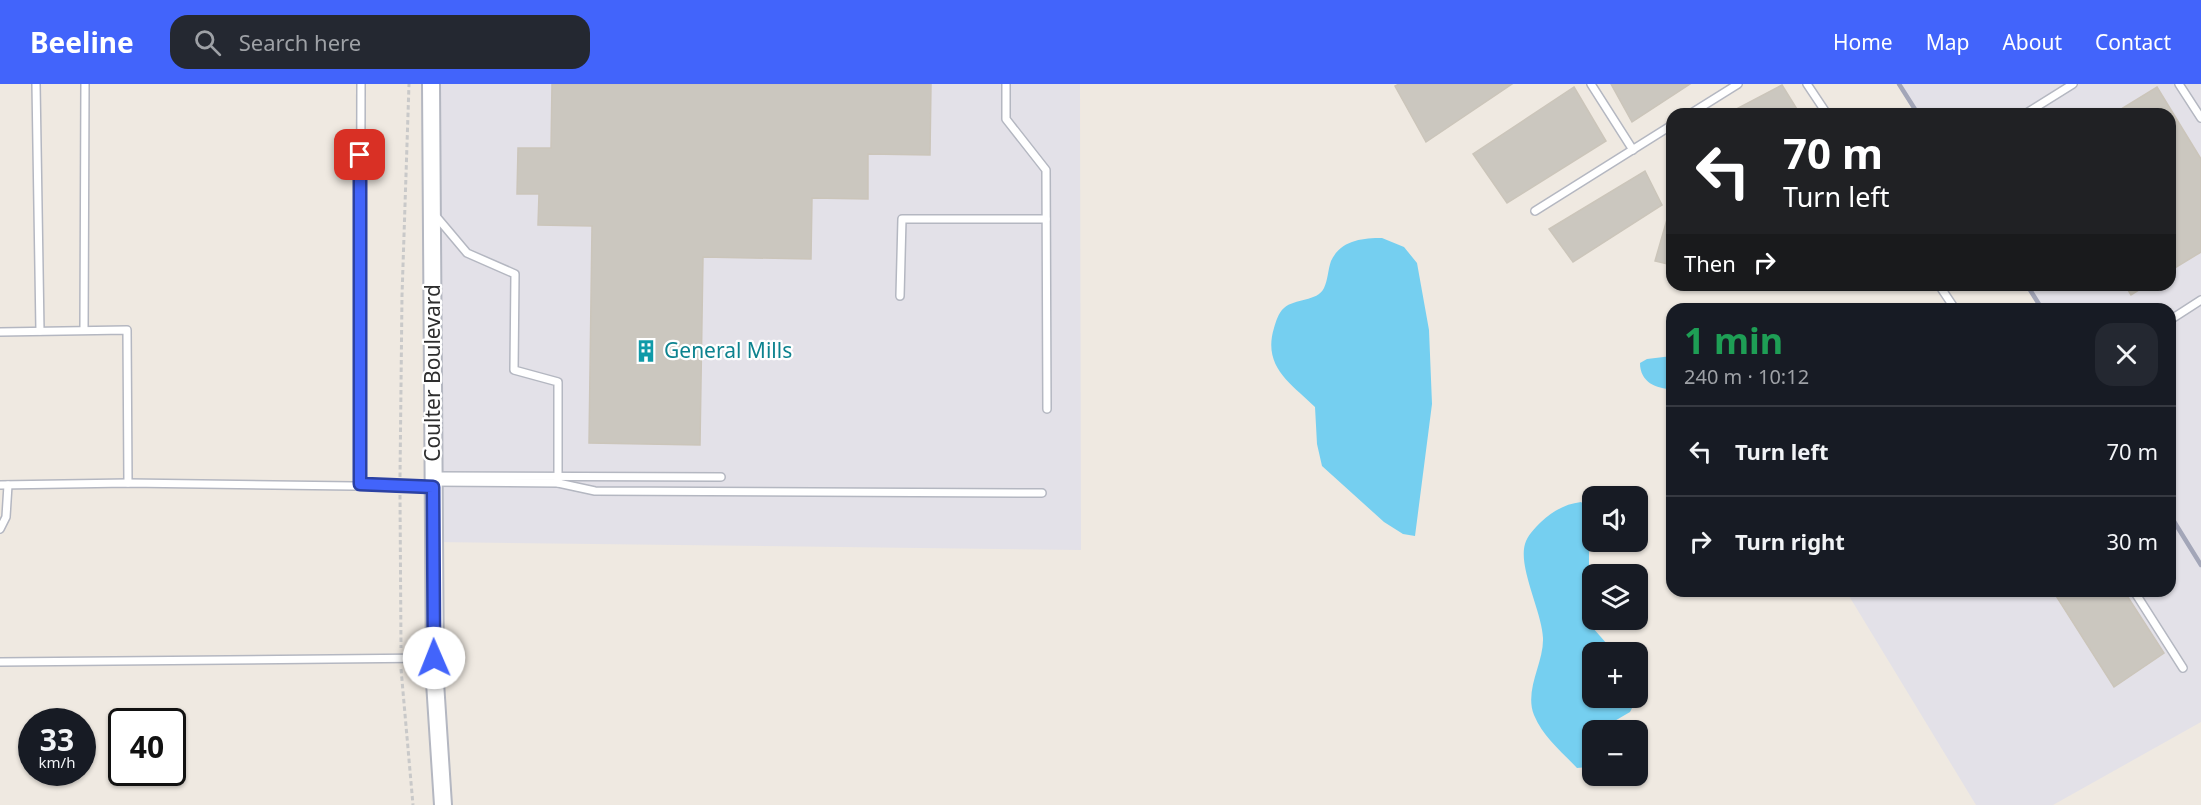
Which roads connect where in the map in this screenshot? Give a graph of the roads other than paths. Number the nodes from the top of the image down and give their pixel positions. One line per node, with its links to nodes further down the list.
1 (36, 84): 24 (lane)
2 (85, 84): 23 (lane)
3 (360, 84): 31 (lane)
4 (431, 84): 18 (street, Coulter Boulevard)
5 (1006, 84): 19 (lane)
6 (1590, 84): 16 (lane)
7 (1738, 84): 11 (lane)
8 (1807, 84): 12 (lane)
9 (2073, 84): 13 (lane)
10 (2179, 84): 14 (lane)
11 (1700, 108)
12 (1823, 108)
13 (2035, 108)
14 (2201, 118)
15 (1666, 129): 16 (lane)
16 (1633, 150): 17 (lane)
17 (1534, 211)
18 (432, 212): 28 (lane); 29 (street, Coulter Boulevard)
19 (1046, 219): 20 (lane); 26 (lane)
20 (900, 296)
21 (2201, 300): 22 (lane)
22 (2176, 316)
23 (84, 330): 24 (lane); 30 (lane)
24 (40, 331): 25 (lane)
25 (0, 332)
26 (1047, 409)
27 (721, 477): 28 (lane)
28 (558, 480): 29 (lane); 33 (lane)
29 (433, 482): 31 (lane); 36 (street, Coulter Boulevard)
30 (128, 483): 31 (lane); 32 (lane)
31 (360, 484)
32 (4, 485): 34 (lane)
33 (1042, 493)
34 (0, 529)
35 (2138, 597): 38 (lane)
36 (434, 658): 37 (lane); 39 (street, Coulter Boulevard)
37 (0, 662)
38 (2183, 668)
39 (443, 805)

